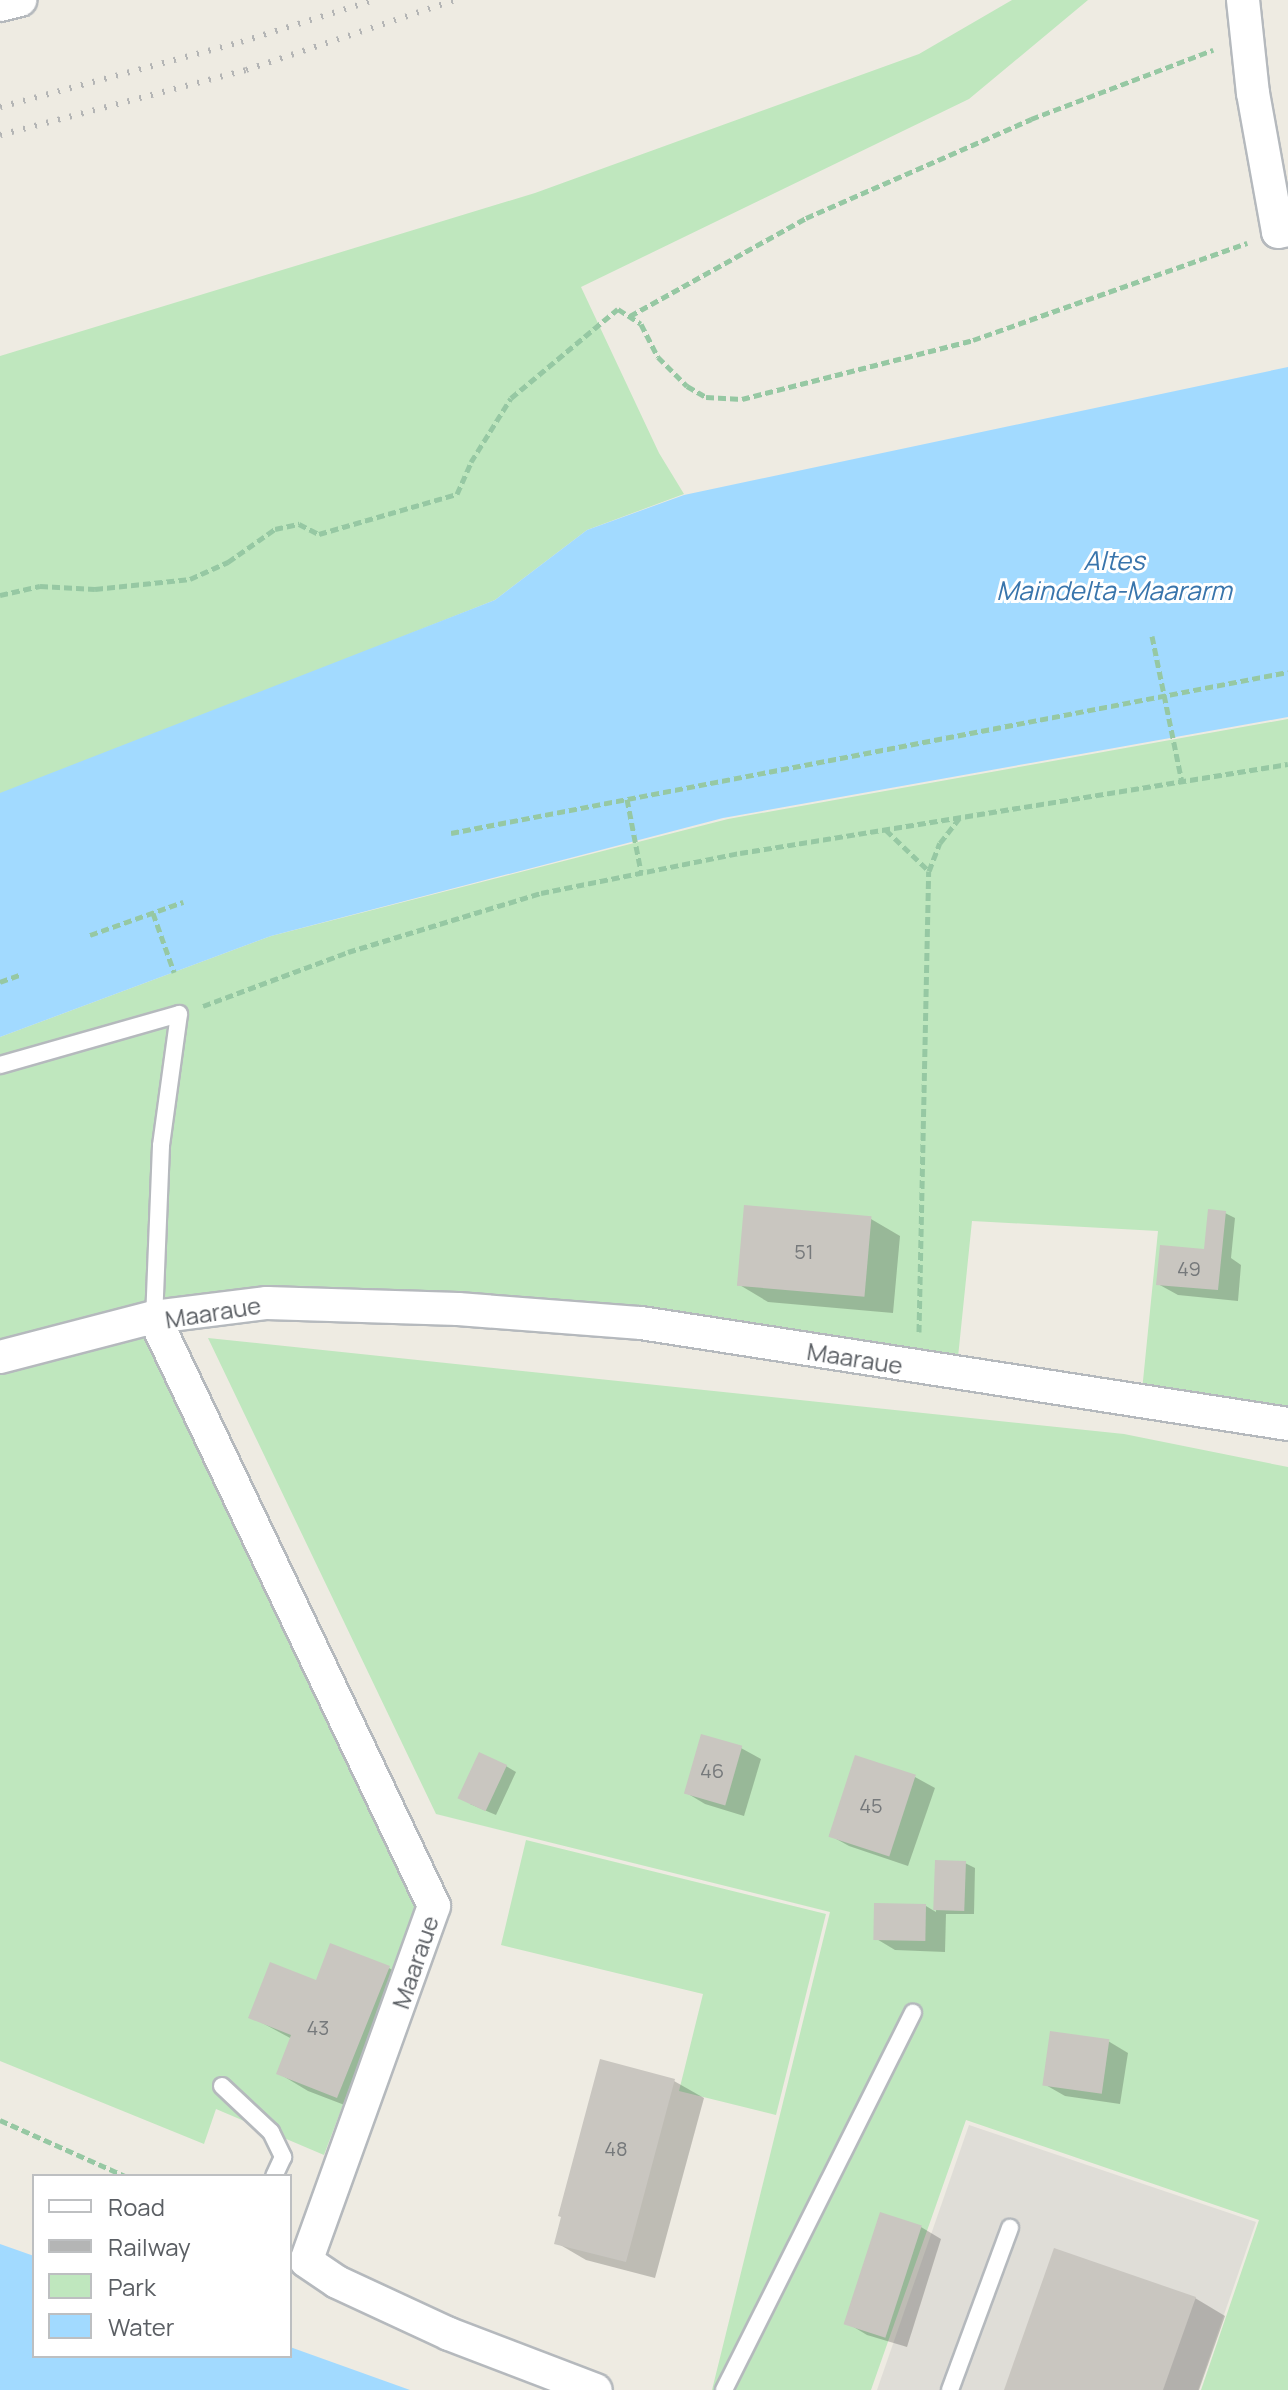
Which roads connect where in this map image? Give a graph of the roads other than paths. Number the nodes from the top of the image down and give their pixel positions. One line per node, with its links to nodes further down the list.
1 (20, 0): 3 (street)
2 (1243, 0): 4 (street)
3 (0, 5)
4 (1283, 231)
5 (0, 1065): 6 (lane)
6 (154, 1317): 7 (street); 8 (street, Maaraue); 13 (street, Maaraue)
7 (0, 1357)
8 (1288, 1424)
9 (913, 2013): 15 (lane)
10 (222, 2086): 11 (lane)
11 (275, 2174)
12 (1010, 2228): 16 (lane)
13 (298, 2257): 14 (street)
14 (596, 2390)
15 (724, 2390)
16 (950, 2390)

